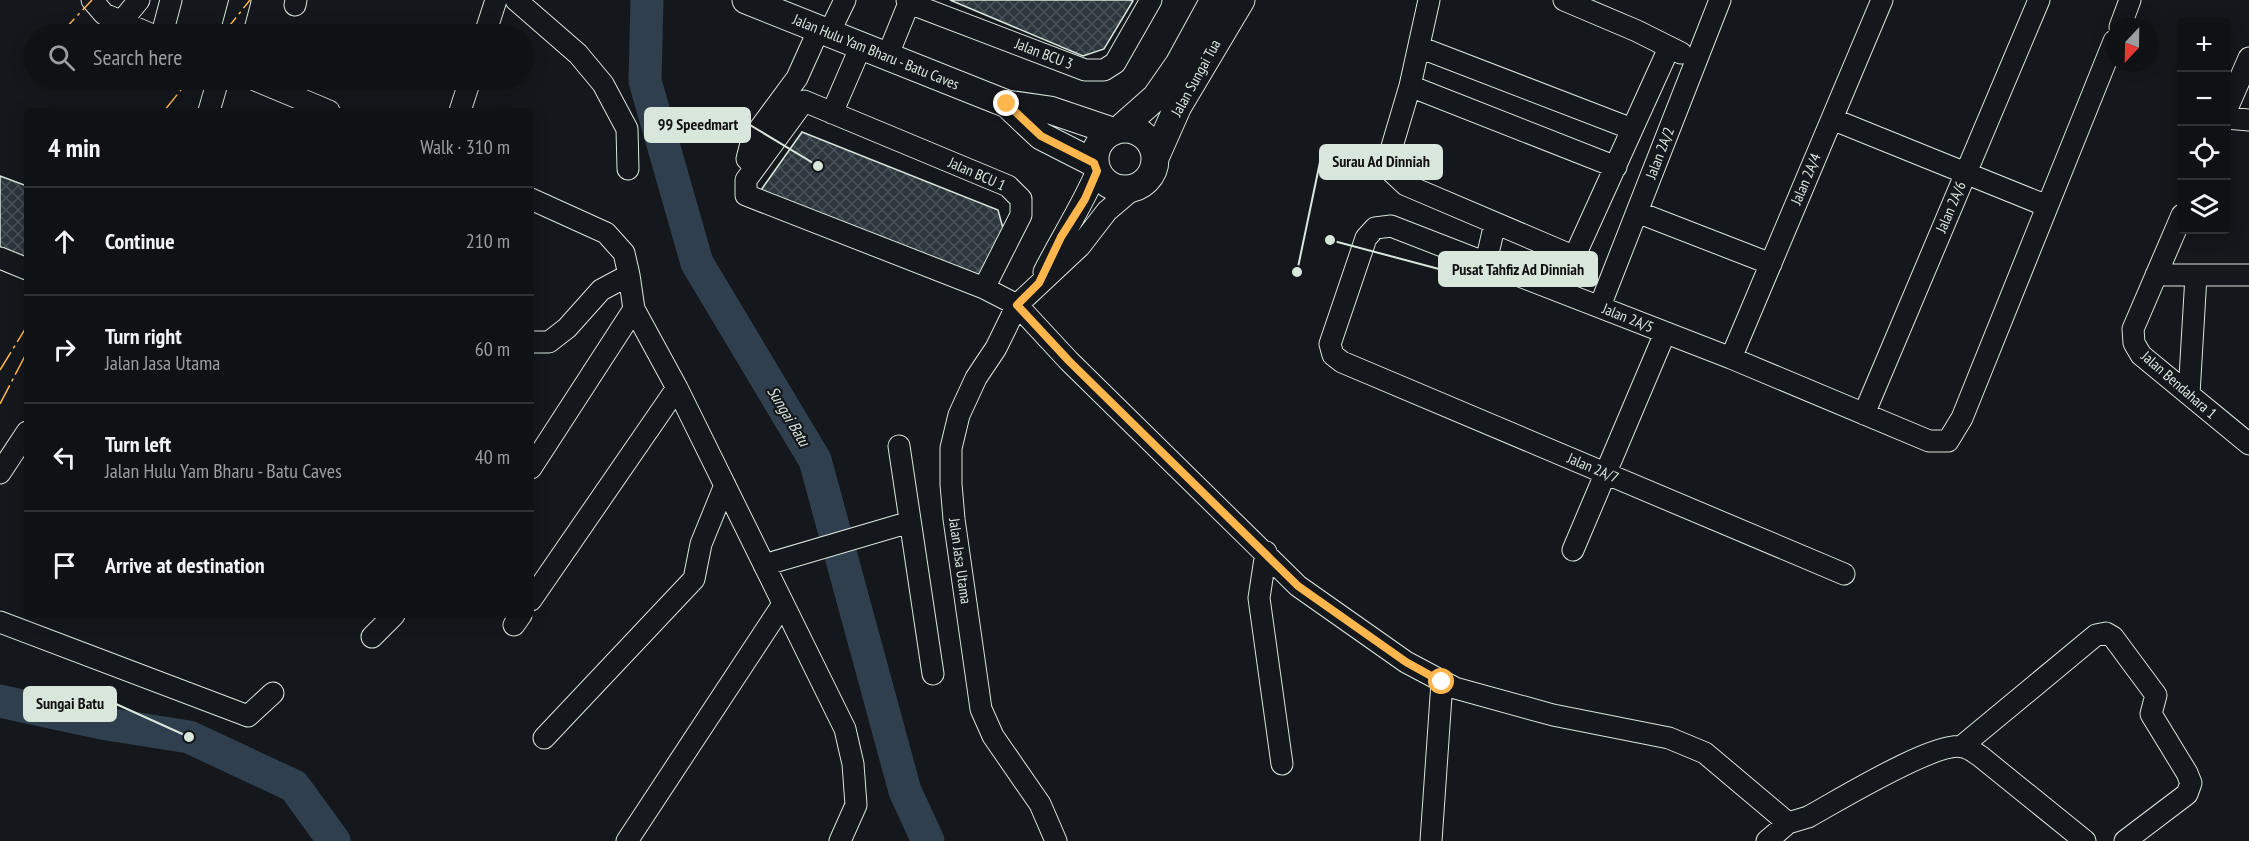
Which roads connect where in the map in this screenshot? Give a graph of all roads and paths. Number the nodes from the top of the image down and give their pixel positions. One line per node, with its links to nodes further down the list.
1 (92, 0): 20 (street)
2 (139, 0): 20 (street)
3 (171, 0): 22 (street)
4 (240, 0): 23 (street)
5 (496, 0): 24 (street)
6 (516, 0): 53 (street)
7 (746, 0): 25 (main road, Jalan Hulu Yam Bharu - Batu Caves)
8 (845, 0): 25 (street)
9 (1151, 0): 18 (street, Jalan BCU 3)
10 (1214, 0): 48 (main road, Jalan Sungai Tua)
11 (1241, 0): 49 (main road, Jalan Sungai Tua)
12 (1429, 0): 27 (street)
13 (1564, 0): 28 (street)
14 (1720, 0): 31 (street, Jalan 2A/2)
15 (1882, 0): 44 (street, Jalan 2A/4)
16 (2039, 0): 54 (street, Jalan 2A/6)
17 (2130, 0): 19 (street)
18 (908, 1): 29 (street)
19 (2123, 18)
20 (121, 22): 21 (street)
21 (126, 24)
22 (165, 24)
23 (234, 24)
24 (488, 24)
25 (824, 31): 26 (main road, Jalan Hulu Yam Bharu - Batu Caves); 50 (street)
26 (861, 46): 29 (main road, Jalan Hulu Yam Bharu - Batu Caves); 43 (street)
27 (1419, 46): 33 (street); 47 (street)
28 (1669, 48): 31 (street); 47 (street)
29 (887, 57): 38 (main road, Jalan Hulu Yam Bharu - Batu Caves)
30 (2249, 58): 37 (street)
31 (1696, 61): 58 (street, Jalan 2A/2)
32 (2105, 64): 57 (street)
33 (1410, 86): 52 (street); 59 (street)
34 (215, 90): 40 (street)
35 (272, 90): 39 (street)
36 (467, 90): 42 (street)
37 (2231, 99)
38 (1007, 104): 48 (main road, Jalan Hulu Yam Bharu - Batu Caves); 51 (main road, Jalan Hulu Yam Bharu - Batu Caves)
39 (297, 105): 41 (street)
40 (209, 108)
41 (312, 108)
42 (461, 108)
43 (832, 113): 70 (street, Jalan BCU 1); 70 (street, Jalan BCU 1)
44 (1832, 118): 54 (street); 63 (street, Jalan 2A/4)
45 (2231, 118): 46 (street)
46 (2249, 120)
47 (1632, 129): 52 (street)
48 (1116, 130): 49 (main road); 51 (main road)
49 (1155, 158): 55 (main road)
50 (747, 159)
51 (1096, 167): 55 (main road); 69 (street, Jalan Jasa Utama)
52 (1616, 167): 59 (street)
53 (628, 170)
54 (1966, 172): 57 (street); 80 (street, Jalan 2A/6)
55 (1134, 188): 69 (street, Jalan Jasa Utama)
56 (534, 200): 65 (street)
57 (2048, 206): 80 (street, Jalan 2A/5)
58 (1637, 212): 63 (street); 72 (street, Jalan 2A/2)
59 (1495, 223): 62 (street)
60 (2177, 225): 66 (street, Jalan Bendahara 1)
61 (0, 258): 64 (street)
62 (1485, 262): 72 (street, Jalan 2A/5); 77 (street, Jalan 2A/5)
63 (1771, 264): 76 (street, Jalan 2A/4)
64 (24, 268)
65 (630, 275): 73 (street); 75 (street)
66 (2156, 275): 68 (street); 79 (street, Jalan Bendahara 1)
67 (2249, 275): 68 (street)
68 (2196, 276): 79 (street)
69 (1039, 283): 71 (street, Jalan Jasa Utama)
70 (984, 288): 71 (street)
71 (1017, 305): 90 (street); 107 (street, Jalan Jasa Utama)
72 (1600, 306): 74 (street, Jalan 2A/5)
73 (634, 309): 78 (street); 84 (street)
74 (1665, 333): 76 (street, Jalan 2A/5); 86 (street)
75 (534, 342)
76 (1731, 358): 80 (street, Jalan 2A/5)
77 (1342, 362): 86 (street, Jalan 2A/7)
78 (677, 388): 87 (street); 93 (street)
79 (2189, 394): 82 (street, Jalan Bendahara 1)
80 (1864, 414)
81 (24, 437): 85 (street)
82 (2249, 444)
83 (899, 446): 88 (street)
84 (534, 463)
85 (0, 473)
86 (1606, 473): 89 (street); 92 (street, Jalan 2A/7)
87 (725, 485): 91 (street); 101 (street)
88 (910, 522): 91 (street); 98 (street)
89 (1573, 550)
90 (1266, 552): 99 (street); 103 (street)
91 (764, 565): 94 (street)
92 (1845, 574)
93 (534, 596)
94 (783, 604): 105 (street); 106 (street)
95 (391, 618): 97 (street)
96 (0, 622): 100 (street)
97 (372, 637)
98 (933, 674)
99 (1442, 682): 104 (street); 108 (street)
100 (273, 693)
101 (544, 738)
102 (1962, 746): 104 (street); 110 (street); 111 (street)
103 (1282, 764)
104 (1788, 823): 109 (street)
105 (627, 841)
106 (840, 841)
107 (1056, 841)
108 (1431, 841)
109 (1767, 841)
110 (2085, 841)
111 (2125, 841)

